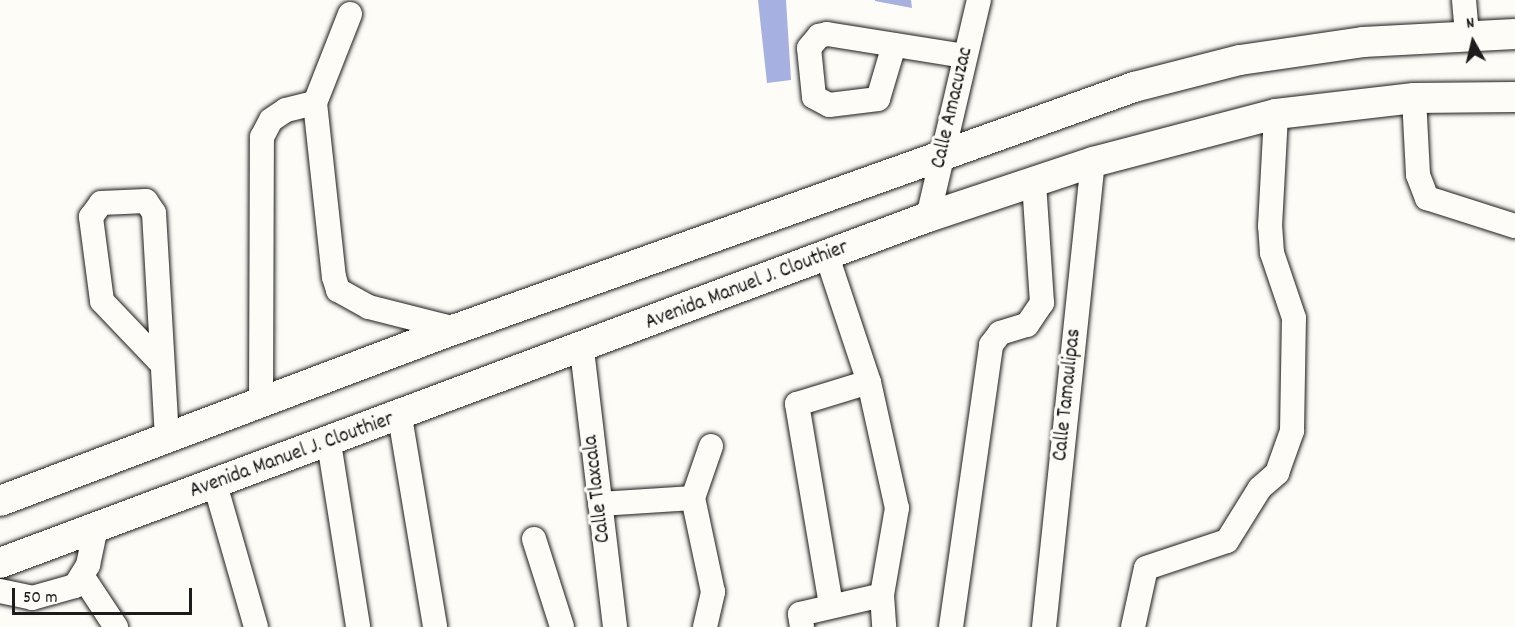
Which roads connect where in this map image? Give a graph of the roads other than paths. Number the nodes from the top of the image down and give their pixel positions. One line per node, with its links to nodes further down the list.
1 (979, 0): 7 (street, Calle Amacuzac)
2 (1464, 0): 5 (street)
3 (350, 14): 10 (street)
4 (1515, 34): 5 (main road)
5 (1467, 36): 12 (main road)
6 (894, 45): 7 (street)
7 (965, 56): 12 (street, Calle Amacuzac)
8 (1515, 97): 9 (main road, Avenida Manuel J. Clouthier)
9 (1414, 98): 11 (main road, Avenida Manuel J. Clouthier); 16 (street)
10 (315, 103): 18 (street); 22 (street)
11 (1276, 114): 13 (main road, Avenida Manuel J. Clouthier); 49 (street)
12 (942, 153): 15 (street, Calle Amacuzac); 18 (main road)
13 (1093, 162): 14 (main road, Avenida Manuel J. Clouthier); 48 (street, Calle Tamaulipas)
14 (1034, 182): 15 (main road, Avenida Manuel J. Clouthier); 47 (street)
15 (928, 217): 17 (main road, Avenida Manuel J. Clouthier)
16 (1515, 226)
17 (827, 256): 19 (main road, Avenida Manuel J. Clouthier); 21 (street)
18 (456, 329): 22 (main road)
19 (582, 350): 23 (main road, Avenida Manuel J. Clouthier); 30 (street, Calle Tlaxcala)
20 (160, 362): 20 (street); 24 (street)
21 (869, 382): 36 (street); 37 (street)
22 (261, 403): 24 (main road)
23 (400, 417): 25 (main road, Avenida Manuel J. Clouthier); 41 (street)
24 (167, 438): 29 (main road)
25 (329, 442): 27 (main road, Avenida Manuel J. Clouthier); 40 (street)
26 (711, 446): 28 (street)
27 (215, 484): 31 (main road, Avenida Manuel J. Clouthier); 39 (street)
28 (693, 498): 30 (street); 44 (street)
29 (0, 501)
30 (600, 504): 43 (street, Calle Tlaxcala)
31 (96, 528): 33 (main road, Avenida Manuel J. Clouthier); 34 (street)
32 (534, 540): 42 (street)
33 (0, 563)
34 (83, 577): 35 (street); 38 (street)
35 (0, 591)
36 (882, 595): 37 (street); 46 (street)
37 (831, 605): 45 (street)
38 (116, 627)
39 (256, 627)
40 (358, 627)
41 (435, 627)
42 (562, 627)
43 (615, 627)
44 (705, 627)
45 (802, 627)
46 (884, 627)
47 (951, 627)
48 (1044, 627)
49 (1133, 627)

